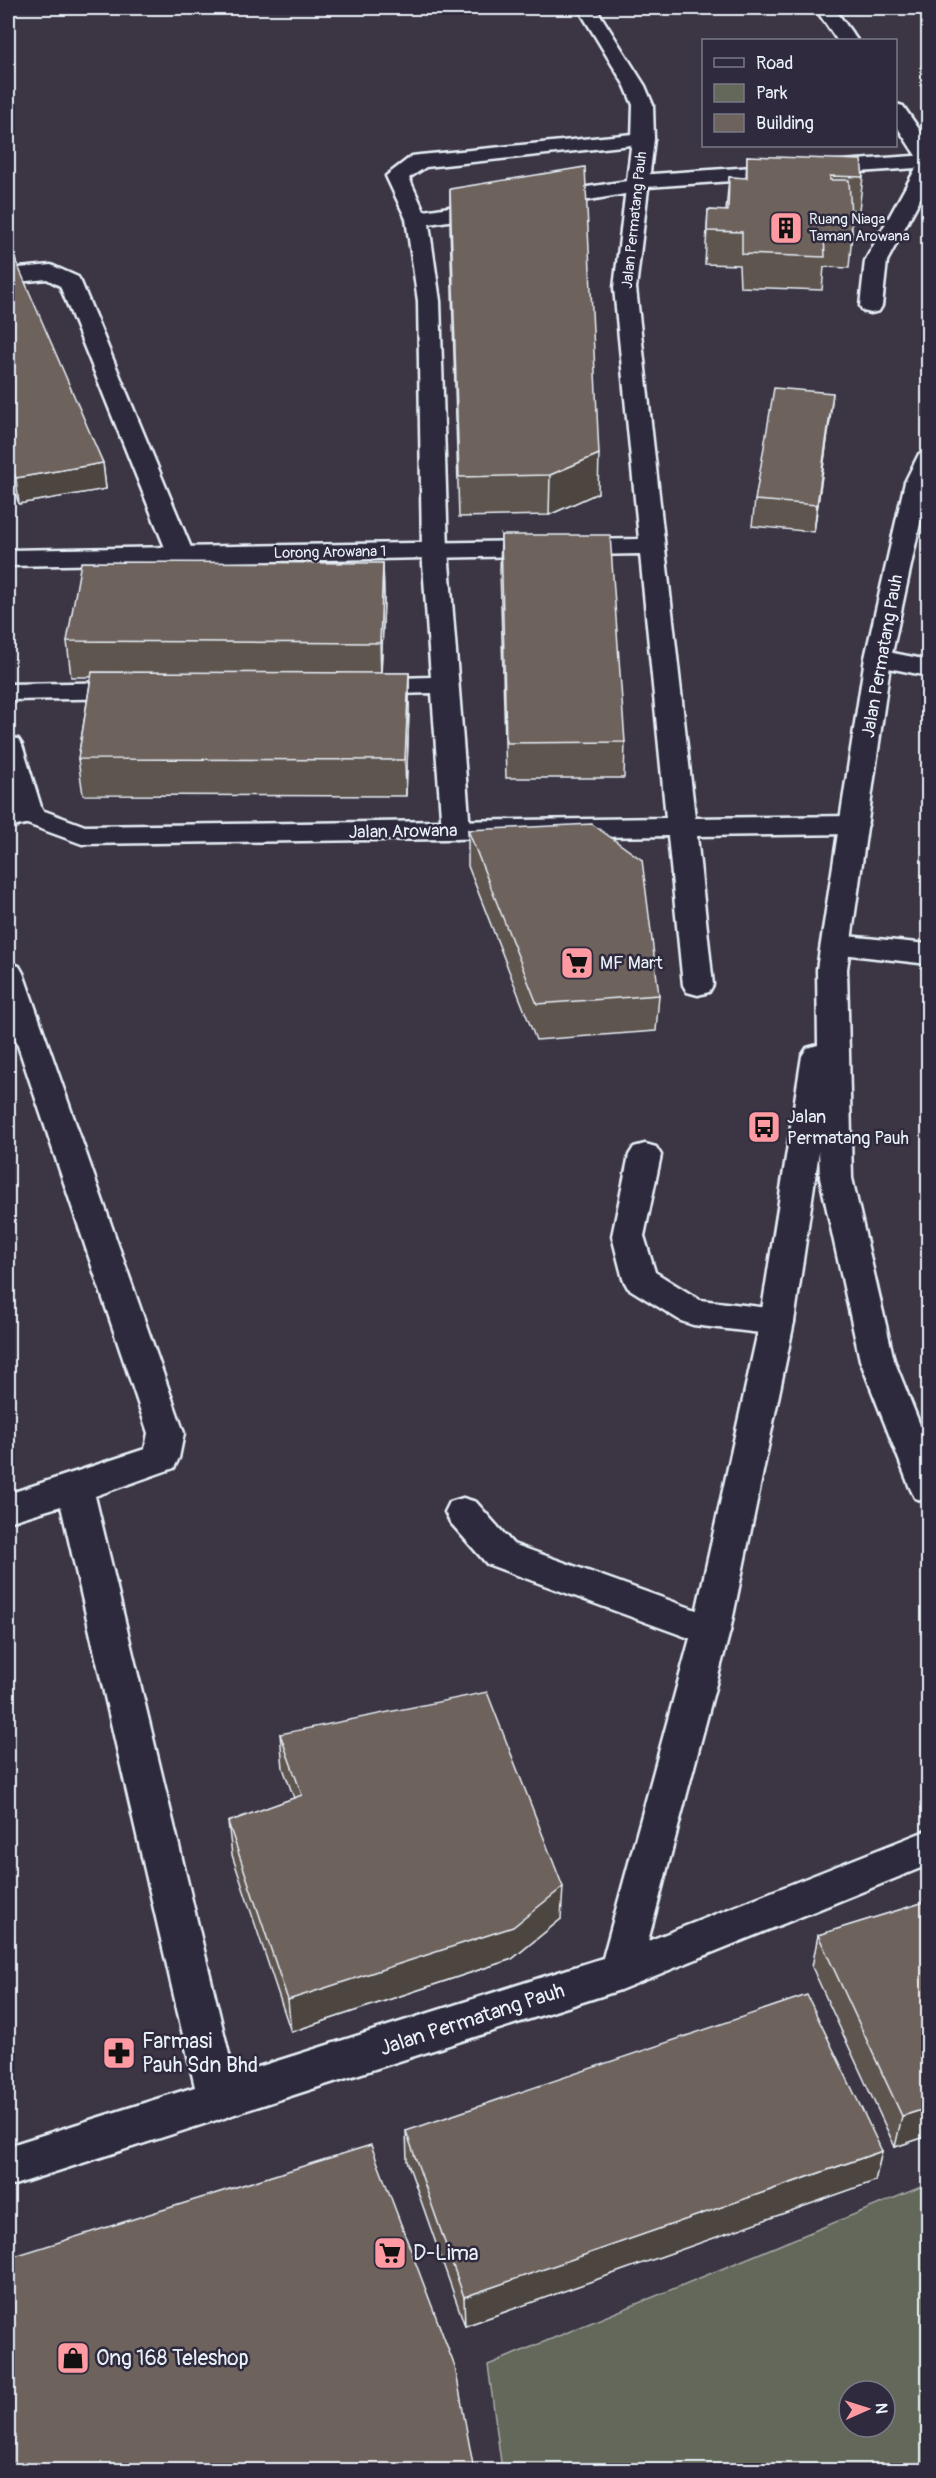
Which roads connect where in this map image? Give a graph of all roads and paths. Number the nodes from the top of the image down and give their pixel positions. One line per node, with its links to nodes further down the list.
1 (587, 8): 5 (street, Jalan Permatang Pauh)
2 (824, 8): 3 (street)
3 (846, 39)
4 (897, 112): 6 (street)
5 (643, 139): 7 (street, Jalan Permatang Pauh); 8 (street)
6 (928, 161): 7 (street); 10 (street)
7 (638, 183): 8 (street); 12 (street, Jalan Permatang Pauh)
8 (417, 219): 13 (street)
9 (8, 276): 14 (street)
10 (871, 306)
11 (925, 475): 16 (street, Jalan Permatang Pauh)
12 (652, 546): 13 (street, Lorong Arowana 1); 25 (street, Jalan Permatang Pauh)
13 (435, 550): 14 (street, Lorong Arowana 1); 18 (street)
14 (181, 555): 15 (street, Lorong Arowana 1)
15 (8, 558)
16 (878, 658): 17 (street); 24 (street, Jalan Permatang Pauh)
17 (928, 668)
18 (445, 685): 19 (street); 26 (street)
19 (338, 687)
20 (161, 690): 21 (street)
21 (8, 692)
22 (8, 745): 23 (street, Jalan Arowana)
23 (18, 817): 26 (street, Jalan Arowana)
24 (854, 825): 25 (street, Jalan Arowana); 28 (street, Jalan Permatang Pauh)
25 (681, 828): 26 (street, Jalan Arowana); 30 (street, Jalan Permatang Pauh)
26 (456, 830)
27 (928, 954): 28 (street)
28 (834, 957): 32 (street); 34 (street, Jalan Permatang Pauh)
29 (8, 973): 33 (street)
30 (698, 985)
31 (645, 1155): 32 (street)
32 (777, 1322): 37 (street)
33 (75, 1488): 35 (street); 40 (street)
34 (928, 1488)
35 (10, 1504)
36 (464, 1512): 37 (street)
37 (711, 1631): 39 (street)
38 (928, 1847): 39 (street, Jalan Permatang Pauh)
39 (620, 1971): 40 (street, Jalan Permatang Pauh)
40 (219, 2100): 41 (street, Jalan Permatang Pauh)
41 (8, 2167)

